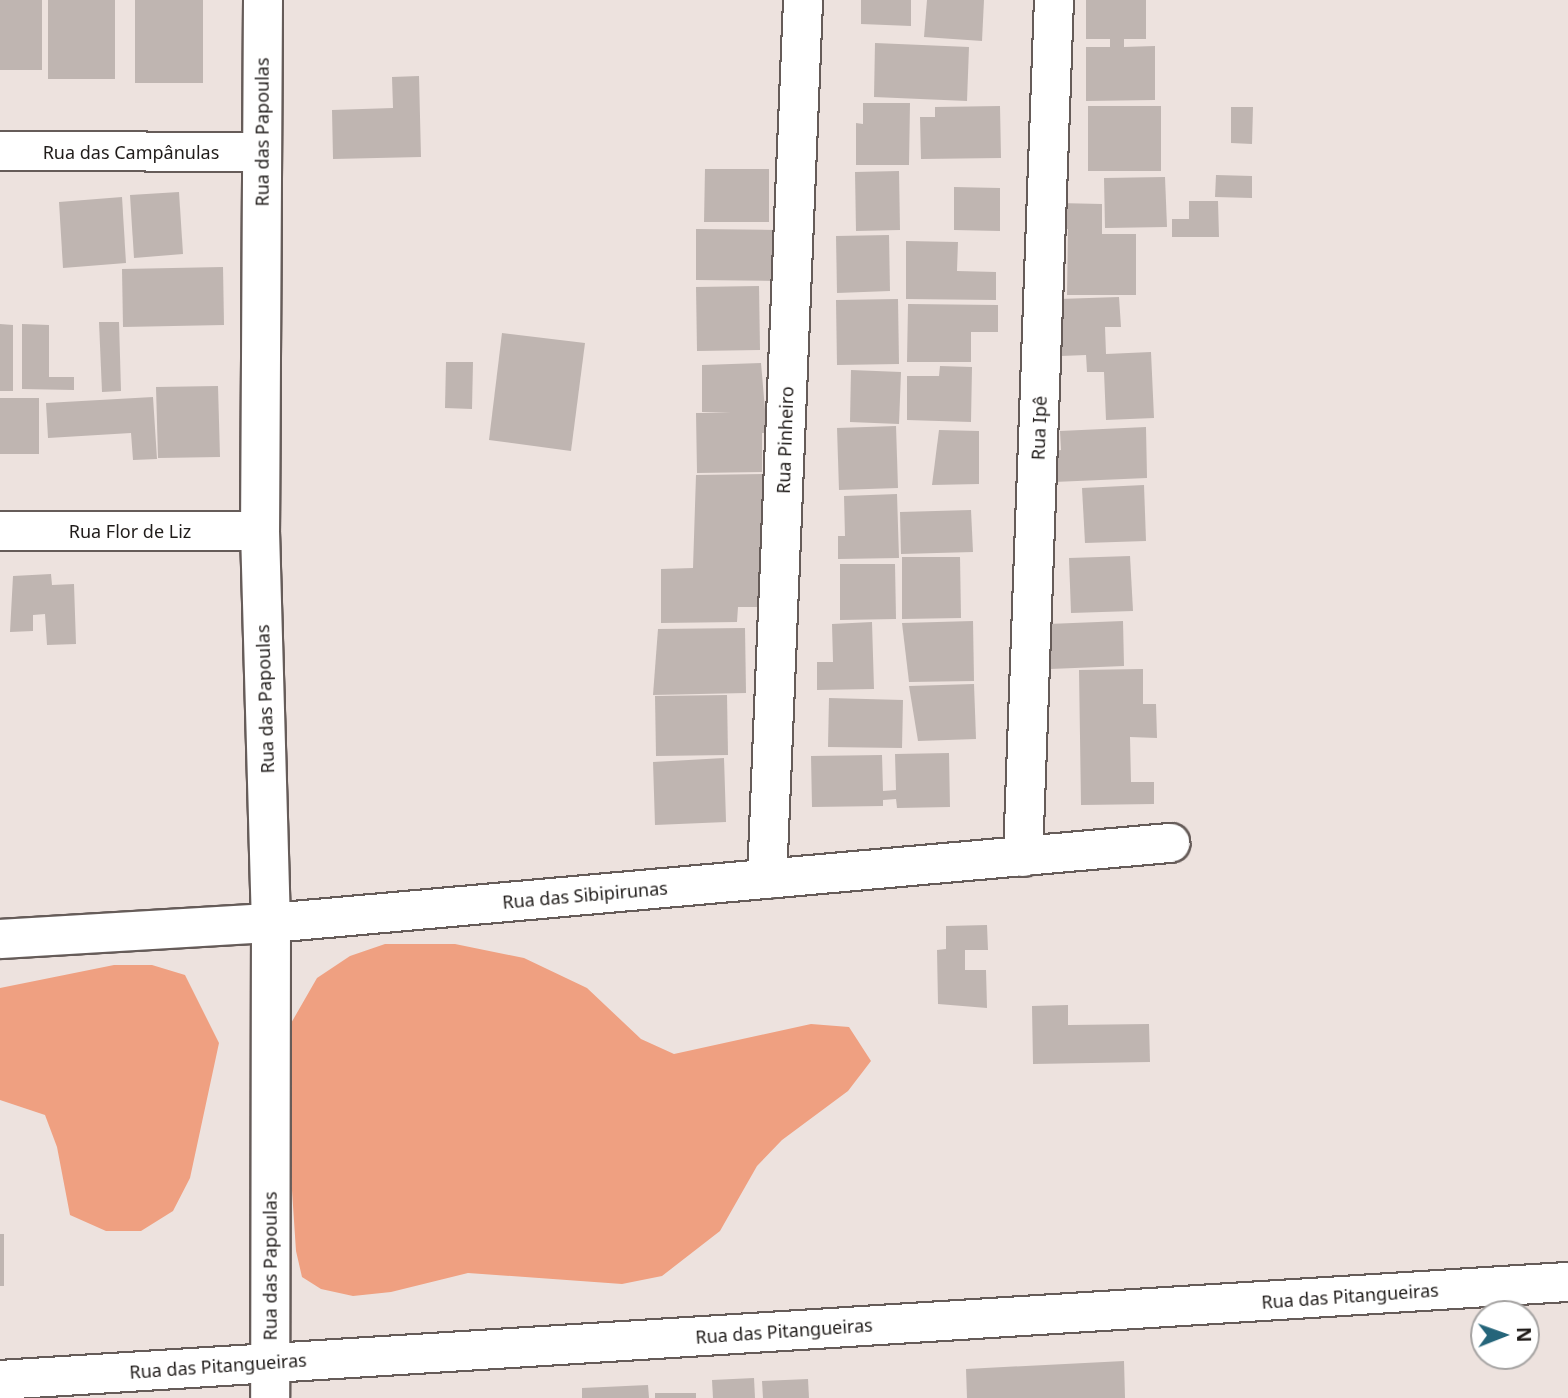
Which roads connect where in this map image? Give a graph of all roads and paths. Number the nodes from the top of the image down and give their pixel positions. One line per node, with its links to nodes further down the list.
1 (263, 0): 5 (street, Rua das Papoulas)
2 (803, 0): 10 (street, Rua Pinheiro)
3 (1055, 0): 9 (street, Rua Ipê)
4 (0, 151): 5 (street, Rua das Campânulas)
5 (262, 152): 7 (street, Rua das Papoulas)
6 (0, 531): 7 (street, Rua Flor de Liz)
7 (260, 531): 11 (street, Rua das Papoulas)
8 (1170, 843): 9 (street, Rua das Sibipirunas)
9 (1023, 857): 10 (street, Rua das Sibipirunas)
10 (767, 879): 11 (street, Rua das Sibipirunas)
11 (271, 923): 12 (street, Rua das Sibipirunas); 15 (street, Rua das Papoulas)
12 (0, 939)
13 (1568, 1282): 15 (street, Rua das Pitangueiras)
14 (0, 1380): 15 (street, Rua das Pitangueiras)
15 (270, 1380)

